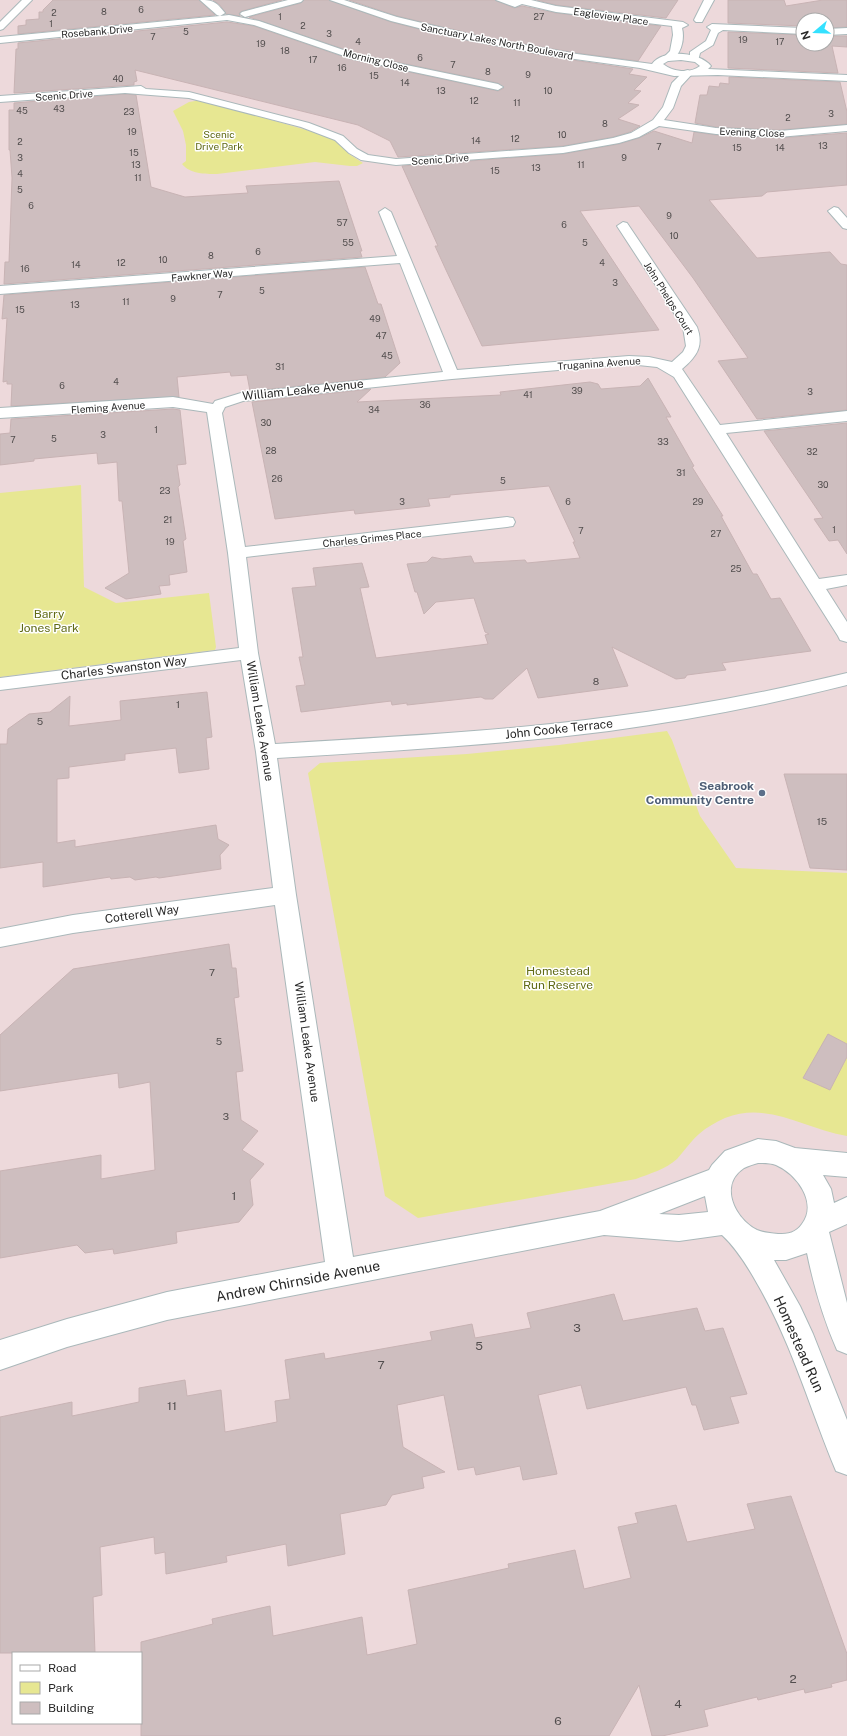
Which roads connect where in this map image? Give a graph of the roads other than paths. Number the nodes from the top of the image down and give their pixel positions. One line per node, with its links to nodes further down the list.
1 (27, 0): 11 (street)
2 (298, 0): 9 (street, Rosebank Drive)
3 (335, 0): 22 (street, Sanctuary Lakes North Boulevard)
4 (362, 0): 20 (street, Sanctuary Lakes North Boulevard)
5 (501, 0): 7 (street, Eagleview Place)
6 (709, 0): 13 (street)
7 (525, 1): 13 (street, Eagleview Place)
8 (208, 2): 9 (street); 9 (street)
9 (232, 14): 10 (street, Morning Close); 10 (street, Morning Close); 18 (street, Rosebank Drive)
10 (256, 24): 27 (street, Morning Close)
11 (0, 27)
12 (716, 27): 13 (street); 14 (street); 19 (street)
13 (691, 29): 17 (street); 17 (street); 19 (street)
14 (795, 31)
15 (847, 31): 16 (street)
16 (835, 32)
17 (679, 38): 20 (street)
18 (0, 40)
19 (712, 40): 21 (street)
20 (667, 58): 21 (street, Sanctuary Lakes North Boulevard); 22 (street)
21 (698, 60): 23 (street); 24 (street, Scenic Drive)
22 (663, 69): 24 (street, Sanctuary Lakes North Boulevard); 26 (street)
23 (847, 69)
24 (689, 73): 25 (street); 26 (street, Scenic Drive)
25 (847, 78)
26 (676, 85): 29 (street, Scenic Drive)
27 (498, 87)
28 (0, 99): 29 (street, Scenic Drive)
29 (657, 122): 30 (street, Evening Close)
30 (847, 128)
31 (834, 211): 33 (street)
32 (385, 212): 35 (street)
33 (847, 225)
34 (623, 226): 37 (street, John Phelps Court)
35 (404, 259): 36 (street, Fawkner Way); 38 (street)
36 (0, 290)
37 (674, 368): 38 (street, Truganina Avenue); 42 (street)
38 (452, 375): 39 (street, William Leake Avenue)
39 (216, 408): 40 (street, Fleming Avenue); 44 (street, William Leake Avenue)
40 (0, 413)
41 (847, 416): 42 (street)
42 (715, 430): 46 (street)
43 (507, 522): 44 (street, Charles Grimes Place)
44 (237, 553): 48 (street, William Leake Avenue)
45 (847, 580): 46 (street)
46 (814, 585): 47 (street)
47 (847, 636)
48 (249, 653): 50 (street, Charles Swanston Way); 51 (street, William Leake Avenue)
49 (847, 679): 51 (street, John Cooke Terrace)
50 (0, 684)
51 (266, 752): 52 (street, William Leake Avenue)
52 (285, 895): 53 (street, Cotterell Way); 61 (street, William Leake Avenue)
53 (0, 938)
54 (791, 1160): 55 (street); 56 (street); 59 (street)
55 (847, 1165)
56 (718, 1179): 58 (street, Andrew Chirnside Avenue); 60 (street)
57 (847, 1210): 59 (street)
58 (600, 1224): 60 (street, Andrew Chirnside Avenue); 61 (street, Andrew Chirnside Avenue)
59 (817, 1227): 60 (street); 62 (street)
60 (734, 1228): 64 (street, Homestead Run)
61 (341, 1273): 63 (street, Andrew Chirnside Avenue)
62 (847, 1340)
63 (0, 1355)
64 (847, 1460)

